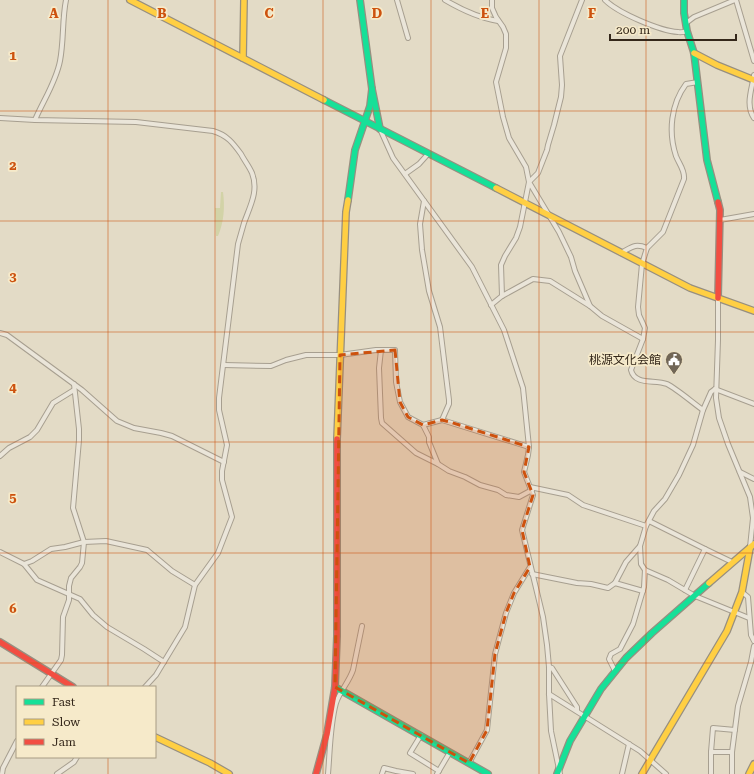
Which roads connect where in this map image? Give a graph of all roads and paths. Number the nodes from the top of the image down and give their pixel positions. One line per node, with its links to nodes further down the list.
1 (66, 0): 24 (street)
2 (130, 0): 17 (street)
3 (244, 0): 17 (street)
4 (360, 0): 21 (street)
5 (397, 0): 15 (street)
6 (445, 0): 12 (street)
7 (492, 0): 12 (street)
8 (582, 0): 29 (street)
9 (605, 0): 14 (street)
10 (684, 0): 13 (street)
11 (735, 0): 13 (street); 18 (street)
12 (498, 21): 29 (street)
13 (686, 23): 14 (street)
14 (687, 31): 16 (street)
15 (408, 38)
16 (694, 53): 19 (street); 20 (street)
17 (243, 58): 25 (street)
18 (754, 61)
19 (754, 78): 23 (street)
20 (698, 82): 34 (street); 35 (street)
21 (372, 89): 25 (street); 26 (street)
22 (0, 118): 24 (street)
23 (754, 118)
24 (35, 120): 47 (street)
25 (365, 121): 26 (street); 46 (street)
26 (380, 129): 27 (street); 28 (street)
27 (428, 154): 28 (street); 31 (street)
28 (405, 174): 30 (street)
29 (529, 182): 31 (street); 33 (street)
30 (424, 201): 40 (street); 53 (street)
31 (525, 204): 33 (street); 38 (street)
32 (754, 214): 34 (street)
33 (551, 217): 36 (street); 41 (street)
34 (720, 220): 39 (street)
35 (647, 248): 36 (street); 37 (street)
36 (621, 253): 37 (street)
37 (642, 264): 39 (street); 44 (street)
38 (502, 296): 40 (street); 41 (street)
39 (718, 298): 42 (street); 49 (street)
40 (491, 305): 55 (street)
41 (590, 306): 44 (street)
42 (754, 311)
43 (0, 333): 48 (street)
44 (643, 339): 52 (street)
45 (381, 350): 46 (street); 54 (street); 58 (street)
46 (340, 355): 47 (street); 95 (street)
47 (224, 364): 57 (street)
48 (74, 384): 50 (street); 57 (street)
49 (715, 389): 51 (street); 52 (street); 59 (street)
50 (74, 390): 56 (street); 65 (street)
51 (754, 404)
52 (703, 410): 63 (street)
53 (442, 420): 54 (street); 55 (street)
54 (422, 425): 58 (street)
55 (529, 447): 61 (street)
56 (0, 456)
57 (224, 462): 76 (street)
58 (438, 464): 61 (street)
59 (740, 472): 60 (street); 62 (street)
60 (754, 479)
61 (531, 489): 64 (street); 72 (street)
62 (754, 517): 67 (street)
63 (648, 521): 64 (street); 68 (street)
64 (646, 526): 66 (street)
65 (84, 542): 71 (street); 76 (street); 80 (street)
66 (640, 546): 73 (street); 75 (street)
67 (752, 546): 70 (street); 79 (street)
68 (705, 549): 70 (street); 77 (street)
69 (0, 552): 71 (street)
70 (732, 562): 81 (street)
71 (24, 564): 80 (street)
72 (530, 567): 74 (street); 110 (street)
73 (644, 570): 77 (street); 78 (street)
74 (532, 574): 75 (street); 89 (street)
75 (615, 583): 78 (street)
76 (195, 585): 88 (street)
77 (685, 590): 81 (street)
78 (643, 591): 90 (street)
79 (742, 592): 82 (street); 83 (street)
80 (70, 594): 88 (street); 91 (street)
81 (695, 596): 82 (street); 90 (street)
82 (735, 612): 83 (street); 109 (street)
83 (749, 618): 85 (street)
84 (362, 626): 96 (street)
85 (754, 641)
86 (0, 642): 91 (street)
87 (754, 646): 100 (street)
88 (164, 662): 94 (street)
89 (549, 667): 97 (street); 98 (street)
90 (615, 671): 99 (street)
91 (50, 673): 92 (street); 93 (street)
92 (43, 686)
93 (71, 686)
94 (146, 686)
95 (335, 687): 96 (street); 117 (street)
96 (341, 690): 101 (street); 118 (street)
97 (549, 694): 98 (street); 114 (street)
98 (577, 711): 99 (street)
99 (584, 716): 104 (street); 114 (street)
100 (735, 730): 106 (street); 107 (street)
101 (421, 735): 105 (street); 112 (street)
102 (156, 737): 113 (street)
103 (16, 743): 115 (street)
104 (629, 744): 109 (street); 122 (street)
105 (450, 752): 110 (street); 112 (street)
106 (711, 752): 107 (street); 125 (street)
107 (732, 752): 126 (street)
108 (76, 758): 116 (street)
109 (650, 760): 123 (street); 124 (street)
110 (469, 763): 121 (street)
111 (754, 764): 127 (street)
112 (438, 772)
113 (226, 773)
114 (558, 773)
115 (2, 774)
116 (56, 774)
117 (316, 774)
118 (328, 774)
119 (382, 774): 120 (street)
120 (413, 774)
121 (488, 774)
122 (622, 774)
123 (642, 774)
124 (666, 774)
125 (711, 774)
126 (732, 774)
127 (749, 774)

